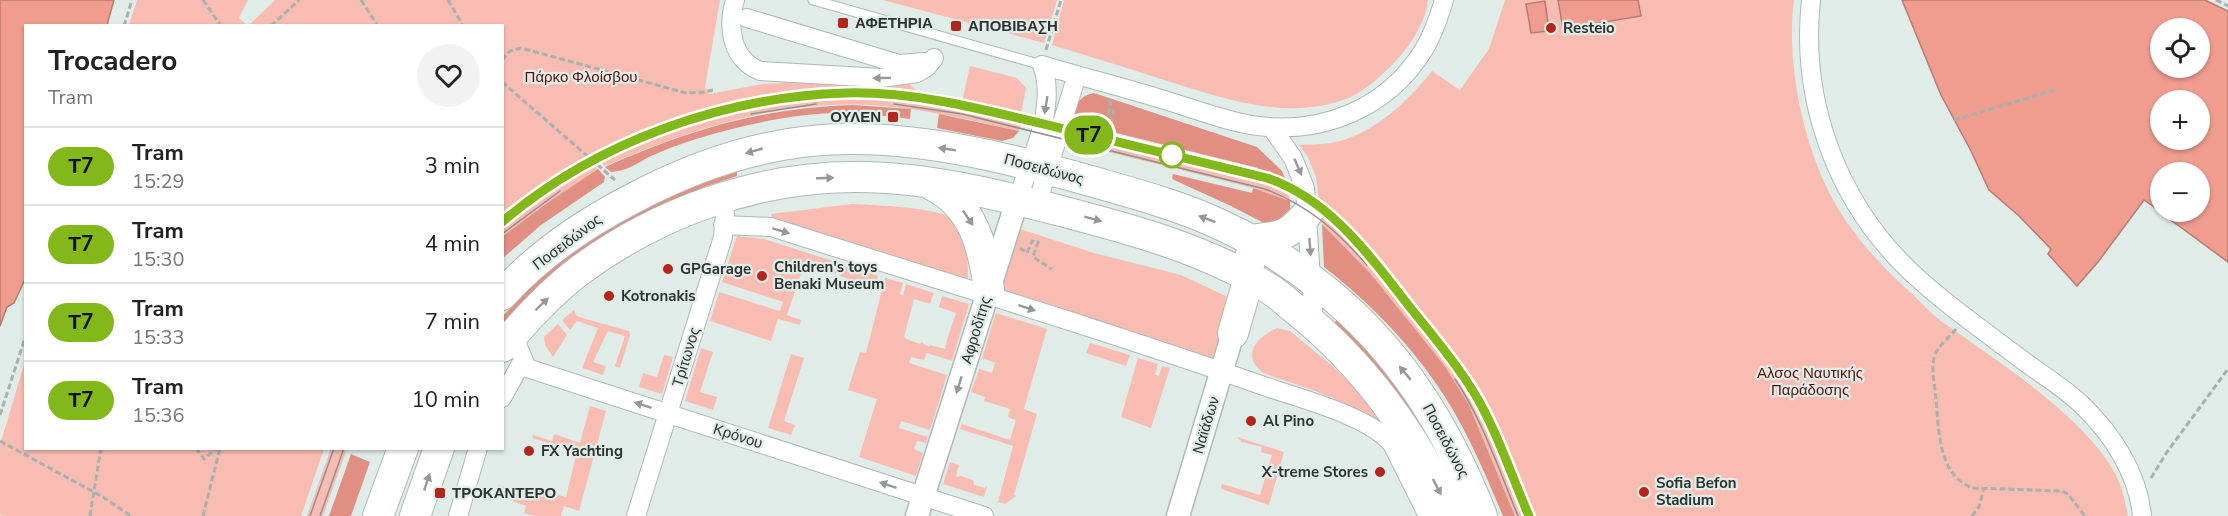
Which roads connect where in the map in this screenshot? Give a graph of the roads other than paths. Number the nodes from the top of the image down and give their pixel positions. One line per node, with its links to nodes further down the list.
1 (735, 0): 6 (street, one-way to 1)
2 (813, 0): 6 (lane)
3 (1444, 0): 9 (street)
4 (1811, 0): 39 (street)
5 (747, 18): 6 (street)
6 (939, 47): 7 (lane)
7 (1042, 66): 8 (street); 10 (street, Αφροδίτης, one-way to 10)
8 (1077, 75): 9 (street); 10 (street, Αφροδίτης)
9 (1271, 127): 14 (street, one-way to 14)
10 (1029, 159): 12 (street, Αφροδίτης); 15 (highway, Ποσειδώνος, one-way to 10); 19 (highway, Ποσειδώνος, one-way to 19)
11 (924, 181): 12 (highway, Ποσειδώνος); 13 (highway, Ποσειδώνος, one-way to 11); 18 (highway, one-way to 18)
12 (1027, 202): 16 (highway, Ποσειδώνος, one-way to 16); 18 (street, Αφροδίτης)
13 (725, 211): 18 (street, Ποσειδώνος, one-way to 18); 22 (highway, Ποσειδώνος, one-way to 13); 25 (street, Τρίτωνος)
14 (1307, 214): 15 (highway); 17 (street, one-way to 17)
15 (1248, 240): 16 (highway); 17 (highway, Ποσειδώνος)
16 (1248, 277): 20 (highway, Ποσειδώνος); 21 (highway)
17 (1312, 281): 20 (street); 38 (highway, Ποσειδώνος, one-way to 17)
18 (988, 292): 23 (street, Ποσειδώνος, one-way to 23); 29 (street, Αφροδίτης, one-way to 29)
19 (504, 293)
20 (1314, 324): 21 (highway); 37 (highway, Ποσειδώνος, one-way to 37)
21 (1233, 333): 23 (street, Ναϊάδων)
22 (513, 348): 24 (street, Ποσειδώνος); 25 (street, Κρόνου, one-way to 22)
23 (1221, 371): 35 (street, Ναϊάδων); 36 (street, Ποσειδώνος)
24 (504, 389)
25 (669, 414): 29 (street, Κρόνου, one-way to 25); 33 (street, Τρίτωνος)
26 (438, 450): 31 (highway, one-way to 26)
27 (477, 450): 32 (street)
28 (398, 452): 30 (highway)
29 (920, 506): 34 (street, Κρόνου)
30 (378, 516)
31 (415, 516)
32 (458, 516)
33 (636, 516)
34 (984, 516)
35 (1178, 516)
36 (1428, 516)
37 (1451, 516)
38 (1482, 516)
39 (2142, 516)

